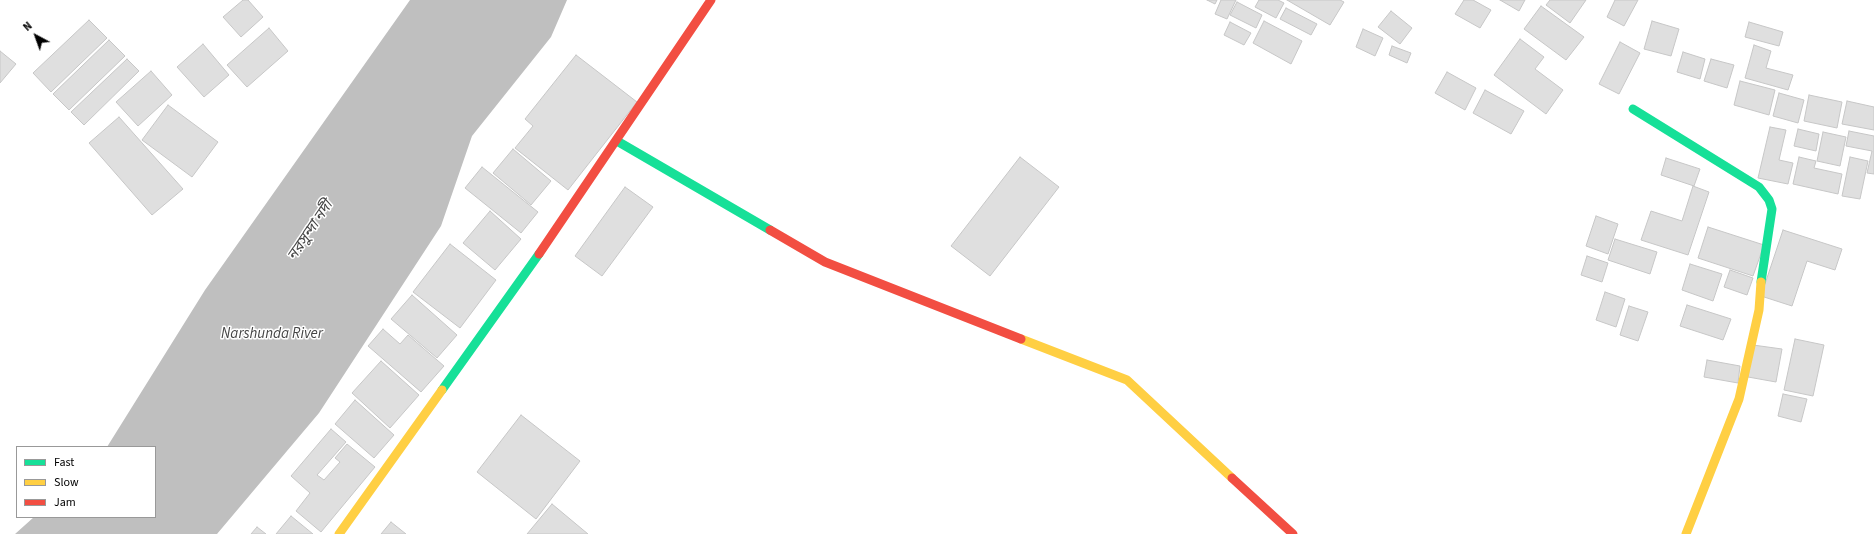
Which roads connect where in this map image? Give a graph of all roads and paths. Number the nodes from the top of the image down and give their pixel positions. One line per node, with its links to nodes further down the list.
1 (712, 0): 3 (street)
2 (1633, 109): 6 (street)
3 (617, 141): 4 (street); 5 (street)
4 (339, 534)
5 (1293, 534)
6 (1686, 534)

